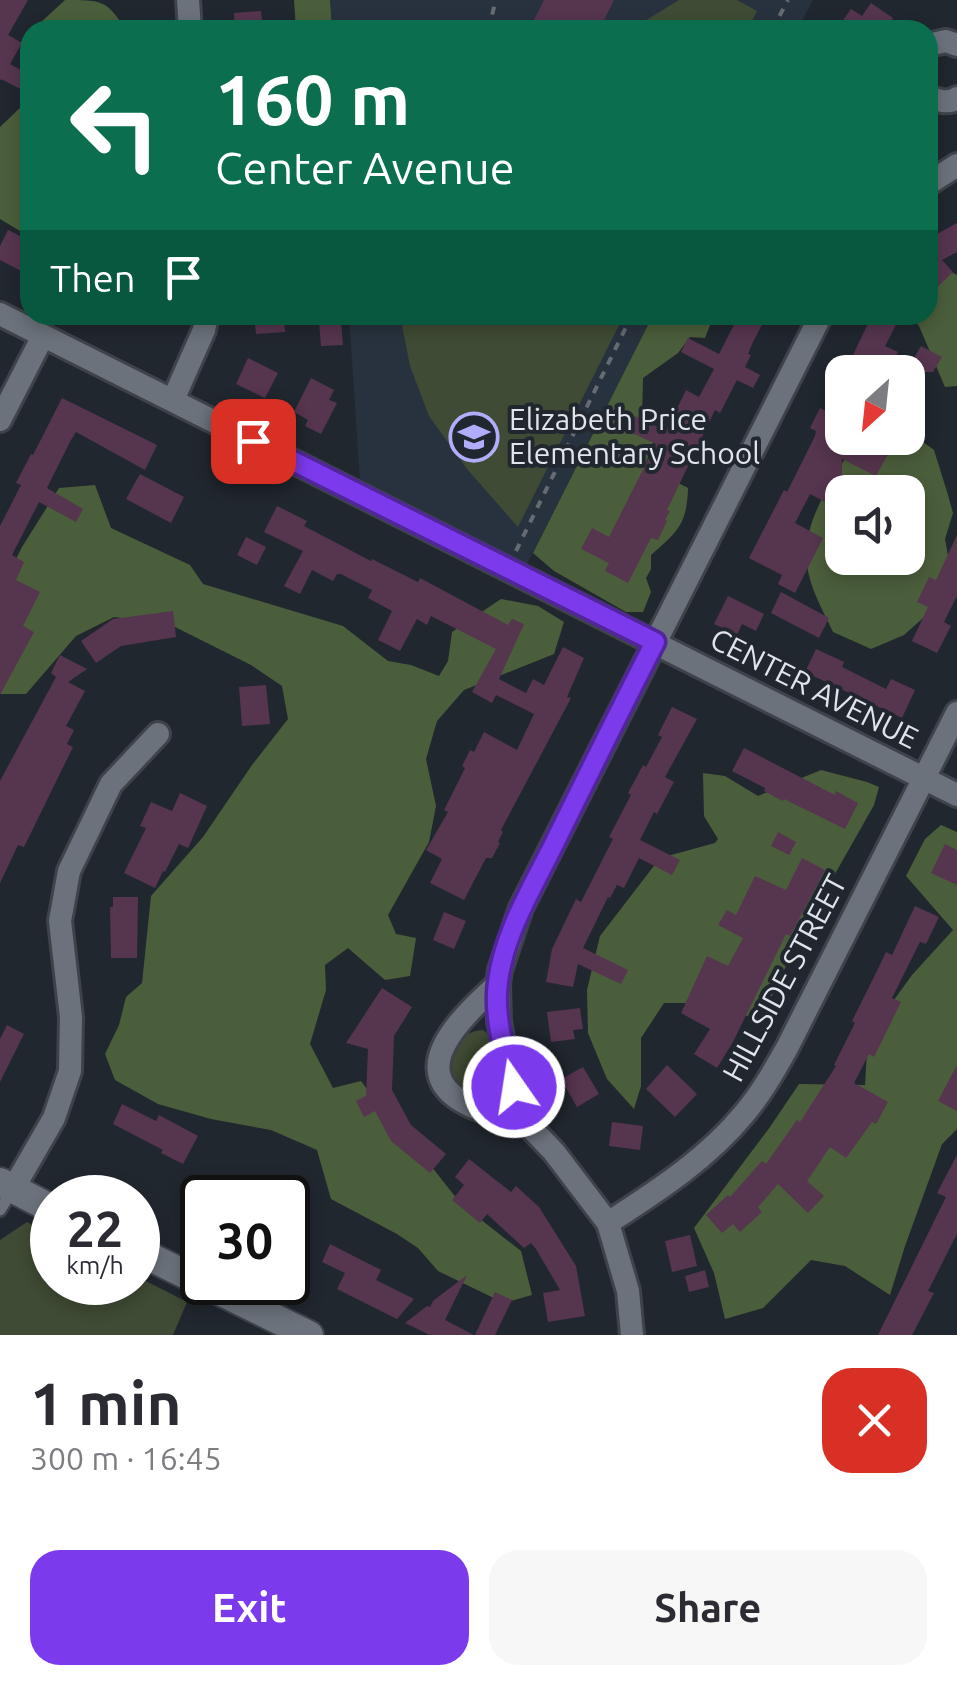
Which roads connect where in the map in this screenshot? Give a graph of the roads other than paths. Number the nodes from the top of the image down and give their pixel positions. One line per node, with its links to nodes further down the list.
1 (22, 325): 4 (street, CENTER AVENUE)
2 (205, 325): 5 (street)
3 (816, 325): 7 (street)
4 (43, 336): 5 (street, CENTER AVENUE); 6 (street)
5 (173, 400): 7 (street, CENTER AVENUE)
6 (0, 420)
7 (655, 642): 10 (street, CENTER AVENUE); 12 (street)
8 (957, 712): 10 (street, HILLSIDE STREET)
9 (158, 734): 14 (street)
10 (924, 778): 11 (street, CENTER AVENUE); 16 (street, HILLSIDE STREET)
11 (957, 795)
12 (498, 984): 13 (street); 13 (street)
13 (526, 1117): 16 (street)
14 (4, 1194): 15 (street)
15 (30, 1202)
16 (608, 1223): 19 (street)
17 (160, 1262): 18 (street)
18 (309, 1335)
19 (632, 1335)

